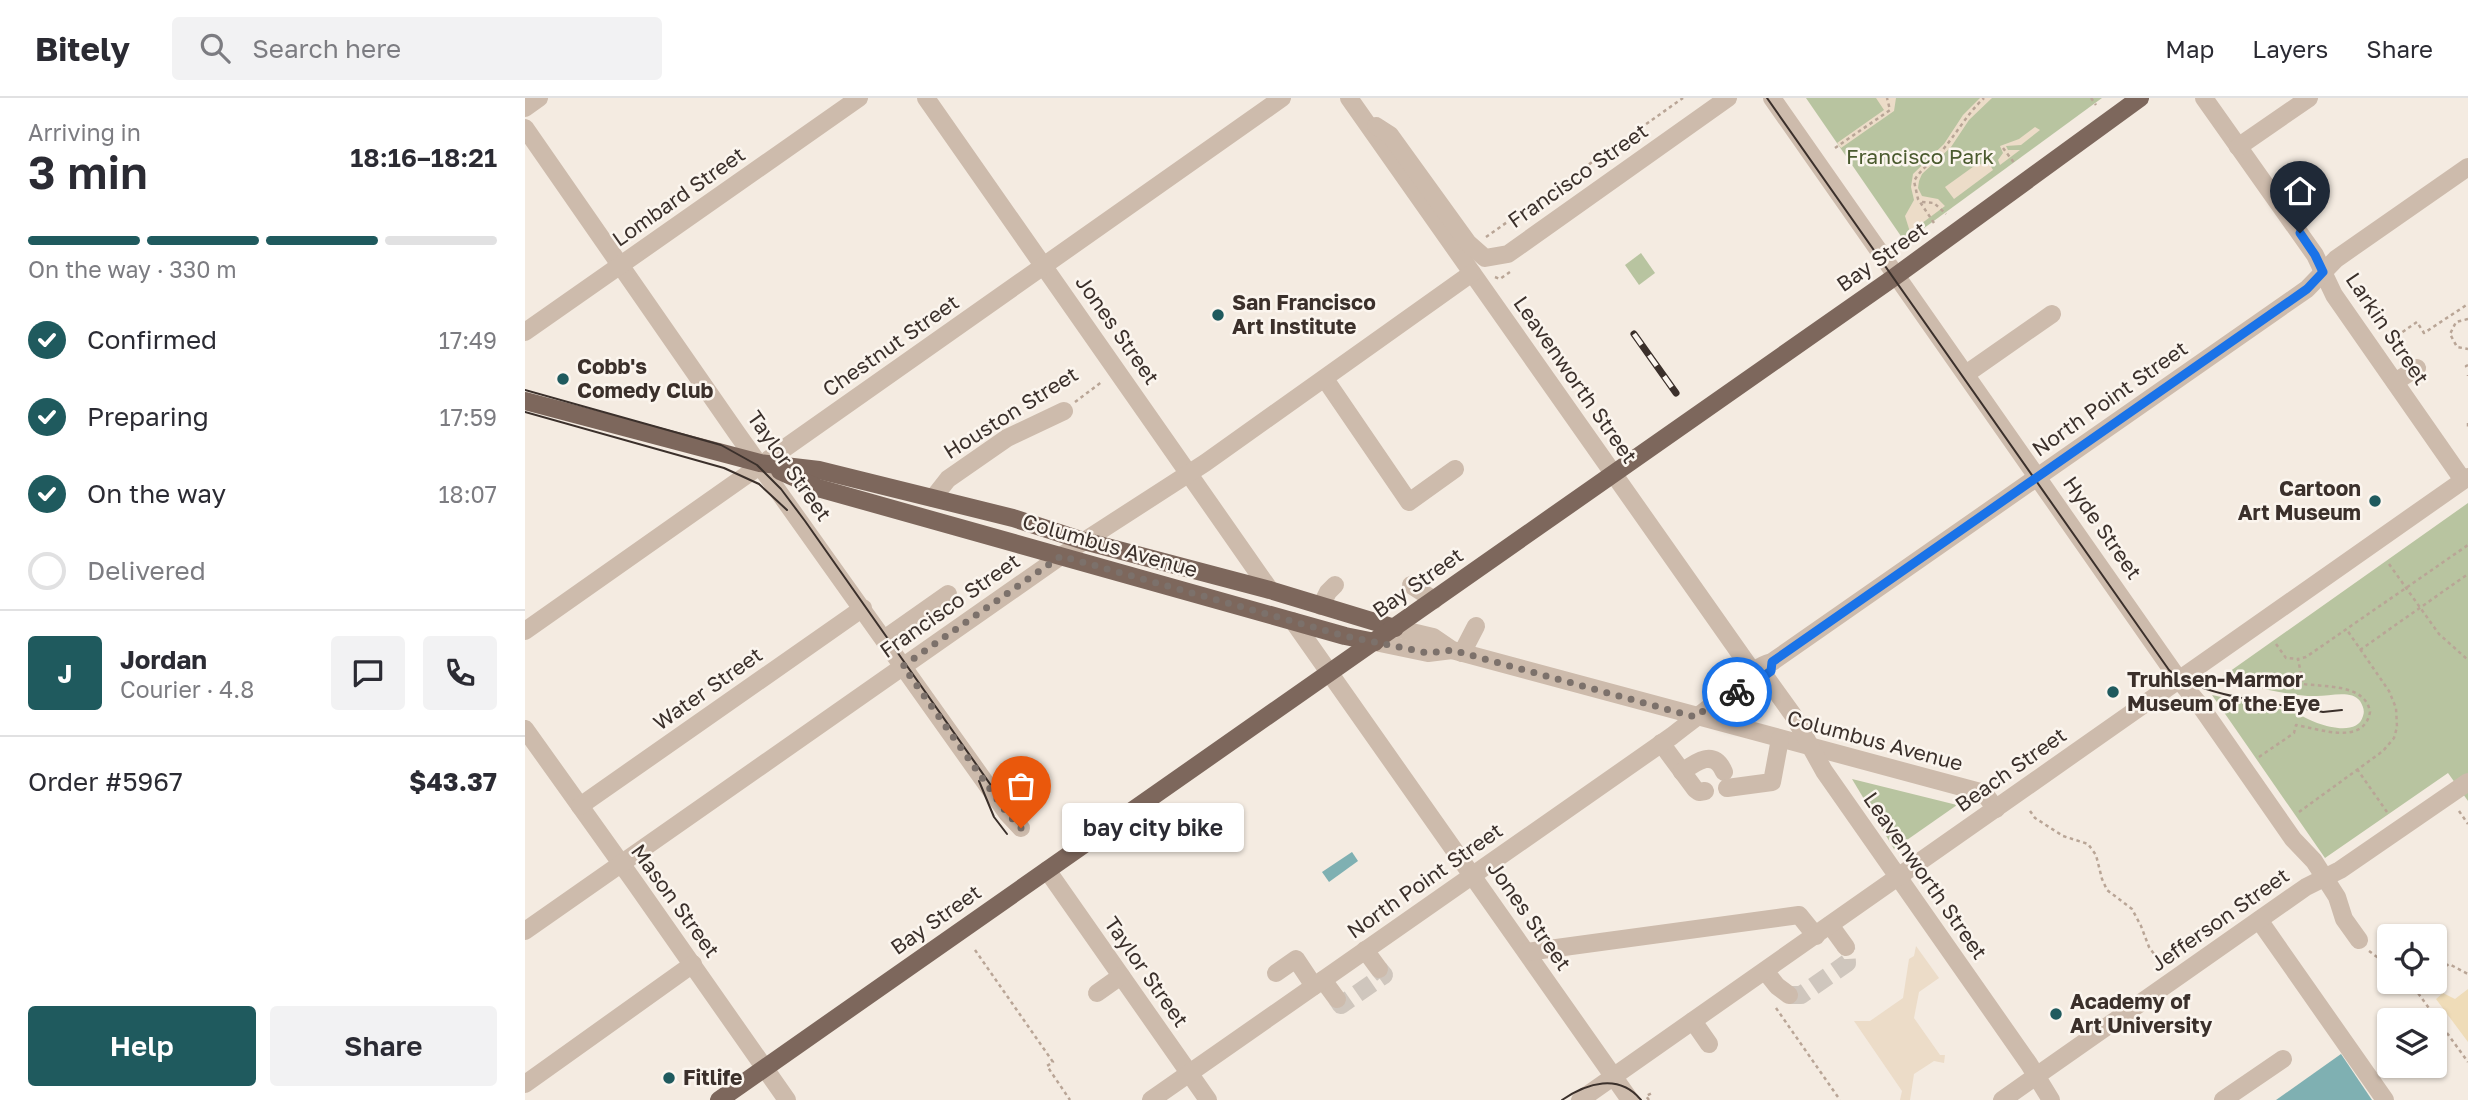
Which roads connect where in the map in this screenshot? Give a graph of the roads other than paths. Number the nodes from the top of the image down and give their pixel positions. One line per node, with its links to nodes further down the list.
1 (539, 98): 11 (street)
2 (859, 98): 17 (street, Lombard Street)
3 (926, 98): 18 (street, Jones Street)
4 (1282, 98): 18 (street, Chestnut Street)
5 (1349, 98): 12 (street, Leavenworth Street)
6 (1728, 98): 16 (street, Francisco Street)
7 (1772, 98): 21 (street, Hyde Street)
8 (2140, 98): 21 (main road, Bay Street)
9 (2204, 98): 14 (street, Larkin Street)
10 (2309, 98): 14 (street)
11 (525, 108)
12 (1361, 115): 16 (street, Leavenworth Street); 20 (street, Leavenworth Street)
13 (525, 128): 17 (street, Taylor Street)
14 (2238, 146): 19 (street, Larkin Street)
15 (2468, 167): 19 (street, North Point Street)
16 (1483, 249)
17 (621, 265): 23 (street, Lombard Street); 30 (street, Taylor Street)
18 (1044, 266): 30 (street, Chestnut Street); 32 (street, Jones Street)
19 (2323, 272): 27 (street, Larkin Street); 34 (street, North Point Street)
20 (1472, 273): 26 (street, Francisco Street); 33 (street, Leavenworth Street)
21 (1896, 275): 25 (street, Hyde Street); 33 (main road, Bay Street)
22 (2052, 314): 25 (street)
23 (525, 332)
24 (2417, 368): 27 (street)
25 (1966, 374): 34 (street, Hyde Street)
26 (1325, 379): 31 (street); 32 (street, Francisco Street)
27 (2395, 382): 35 (street, Larkin Street)
28 (525, 401): 30 (main road, Columbus Avenue)
29 (1064, 411): 36 (street, Houston Street)
30 (760, 463): 36 (main road, Columbus Avenue); 38 (main road, Columbus Avenue); 45 (street, Taylor Street); 49 (street, Chestnut Street)
31 (1455, 469)
32 (1189, 473): 37 (street, Francisco Street); 41 (street, Jones Street)
33 (1613, 474): 43 (main road, Bay Street); 54 (street, Leavenworth Street)
34 (2038, 476): 54 (street, North Point Street); 56 (street, Hyde Street)
35 (2466, 478): 56 (street, Beach Street)
36 (933, 498): 37 (main road, Columbus Avenue)
37 (1084, 541): 38 (street, Francisco Street); 41 (main road, Columbus Avenue)
38 (1061, 556): 46 (main road, Columbus Avenue); 53 (street, Francisco Street)
39 (1335, 585): 44 (street)
40 (1411, 585): 43 (street)
41 (1270, 590): 44 (main road, Columbus Avenue)
42 (948, 594): 50 (street)
43 (1434, 600): 48 (main road, Bay Street)
44 (1321, 606): 48 (main road, Columbus Avenue)
45 (863, 608): 50 (street, Taylor Street); 63 (street, Water Street)
46 (1293, 621): 51 (main road, Columbus Avenue); 55 (street, Jones Street)
47 (1476, 626): 52 (street)
48 (1395, 628): 51 (main road, Bay Street); 52 (street, Columbus Avenue)
49 (525, 631)
50 (884, 639): 53 (street, Taylor Street)
51 (1375, 642): 52 (street, Columbus Avenue); 55 (main road, Bay Street)
52 (1457, 652): 57 (street, Columbus Avenue)
53 (903, 666): 65 (street, Taylor Street); 66 (street, Francisco Street)
54 (1763, 670): 57 (street, North Point Street); 61 (street, Leavenworth Street)
55 (1331, 672): 67 (main road, Bay Street); 68 (street, Jones Street)
56 (2179, 680): 64 (street, Beach Street); 70 (street, Hyde Street)
57 (1695, 717): 59 (street, Columbus Avenue); 60 (street, North Point Street)
58 (525, 729): 63 (street, Mason Street)
59 (1780, 738): 60 (street); 61 (street, Columbus Avenue)
60 (1661, 743): 68 (street, North Point Street)
61 (1808, 746): 64 (street, Columbus Avenue); 69 (street, Leavenworth Street)
62 (2468, 782): 70 (street, Jefferson Street)
63 (580, 806): 66 (street, Mason Street)
64 (1996, 809): 69 (street, Beach Street)
65 (1021, 828)
66 (621, 864): 72 (street, Francisco Street); 78 (street, Mason Street)
67 (1047, 870): 82 (street, Taylor Street); 90 (main road, Bay Street)
68 (1473, 875): 76 (street, North Point Street); 77 (street, Jones Street)
69 (1898, 877): 73 (street, Beach Street); 93 (street, Leavenworth Street)
70 (2325, 877): 71 (street, Jefferson Street); 74 (street, Hyde Street)
71 (2259, 920): 93 (street, Jefferson Street); 104 (street)
72 (525, 931)
73 (1823, 931): 75 (street); 77 (street); 80 (street, Beach Street)
74 (2359, 940)
75 (1846, 947)
76 (1365, 950): 79 (street); 83 (street, North Point Street)
77 (1527, 953): 92 (street, Jones Street)
78 (693, 964): 90 (street, Mason Street); 94 (street)
79 (1379, 969)
80 (1765, 971): 86 (street); 87 (street, Beach Street)
81 (1276, 973): 83 (street)
82 (1121, 976): 84 (street); 91 (street, Taylor Street)
83 (1319, 983): 85 (street); 91 (street, North Point Street)
84 (1096, 993)
85 (1337, 999)
86 (1781, 999)
87 (1693, 1021): 88 (street); 92 (street, Beach Street)
88 (1709, 1044)
89 (2283, 1059): 103 (street)
90 (765, 1068): 95 (main road, Bay Street); 96 (street, Mason Street)
91 (1189, 1073): 97 (street, North Point Street); 98 (street, Taylor Street)
92 (1614, 1077): 99 (street, Beach Street); 100 (street, Jones Street)
93 (2036, 1077): 101 (street, Jefferson Street); 102 (street, Leavenworth Street)
94 (525, 1084)
95 (719, 1100)
96 (787, 1100)
97 (1151, 1100)
98 (1208, 1100)
99 (1580, 1100)
100 (1630, 1100)
101 (2002, 1100)
102 (2051, 1100)
103 (2223, 1100)
104 (2385, 1100)

